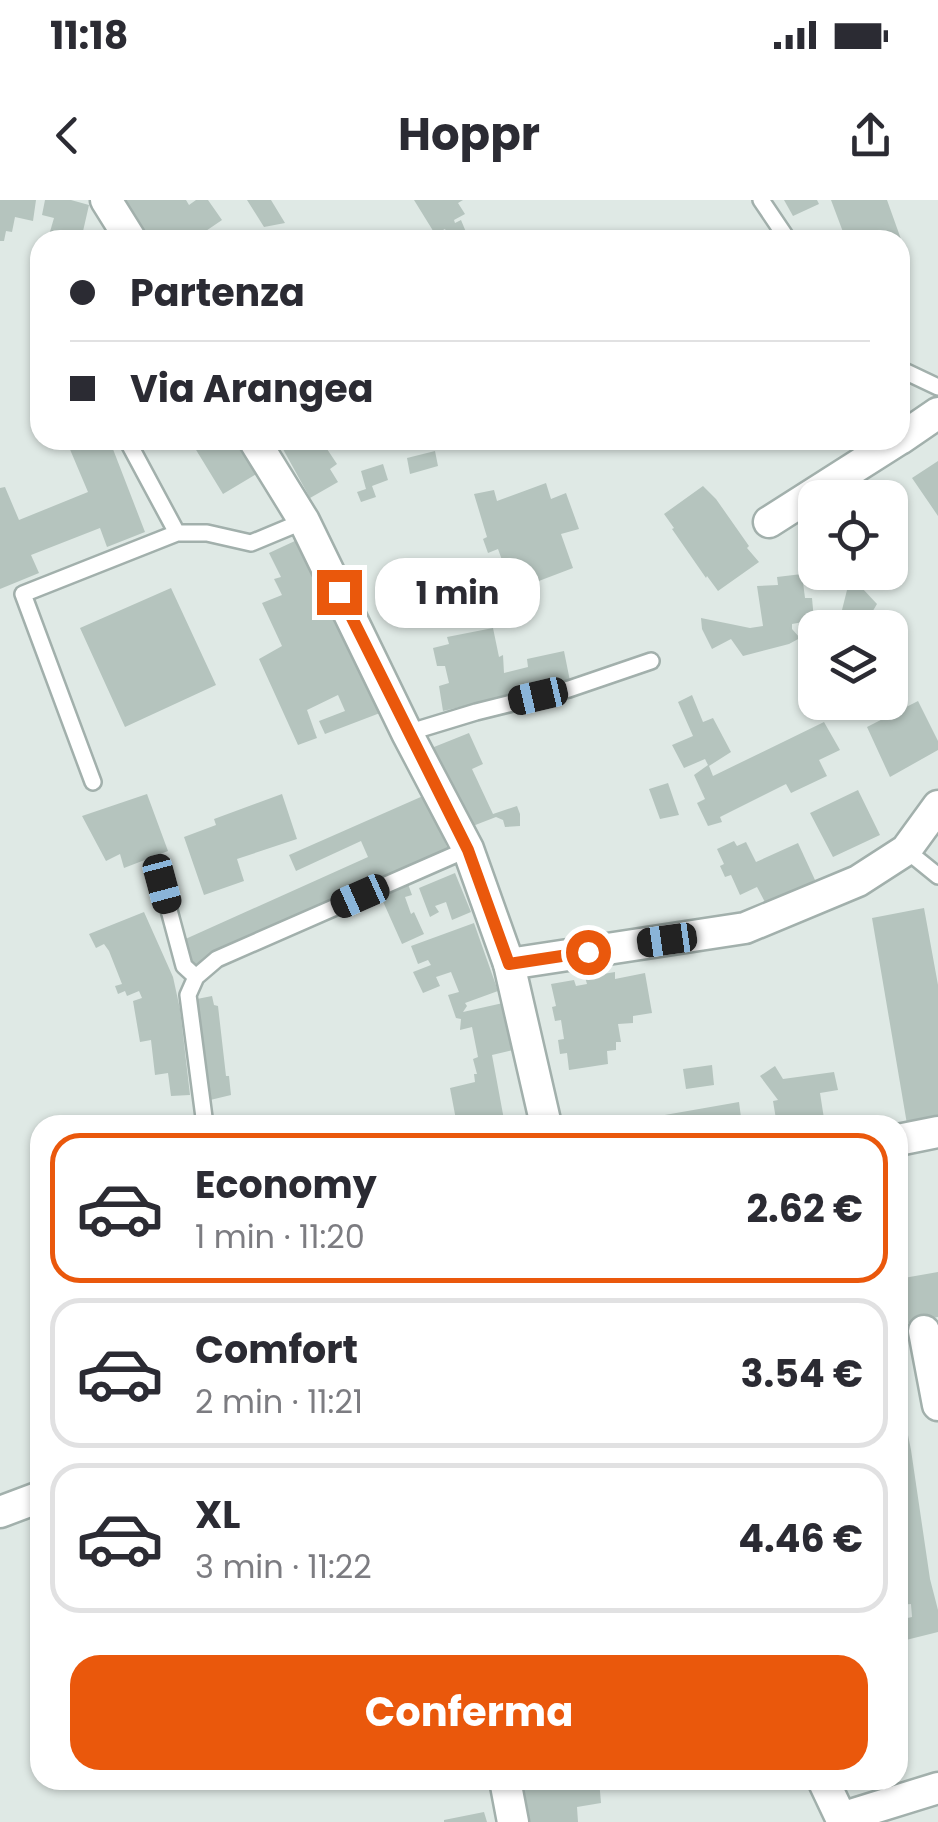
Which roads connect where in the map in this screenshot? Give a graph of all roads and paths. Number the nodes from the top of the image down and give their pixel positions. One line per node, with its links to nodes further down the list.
1 (106, 200): 3 (street)
2 (761, 200): 4 (lane)
3 (125, 230)
4 (781, 230)
5 (910, 374): 6 (lane)
6 (938, 387)
7 (938, 413): 8 (street)
8 (910, 432)
9 (132, 450): 14 (lane)
10 (260, 450): 12 (street)
11 (882, 450): 13 (street)
12 (304, 522): 14 (lane); 16 (street)
13 (769, 522)
14 (177, 533): 17 (lane)
15 (651, 660): 16 (lane)
16 (408, 733): 19 (street)
17 (93, 782)
18 (938, 806): 20 (street)
19 (468, 850): 23 (street); 24 (lane)
20 (906, 850): 21 (lane); 23 (street)
21 (938, 876)
22 (162, 884): 24 (lane)
23 (509, 964): 26 (street)
24 (196, 978): 25 (lane)
25 (205, 1115)
26 (544, 1115)
27 (938, 1132): 28 (street)
28 (908, 1138)
29 (920, 1332): 30 (street)
30 (938, 1405)
31 (30, 1501): 32 (street)
32 (0, 1512)
33 (938, 1788): 35 (street)
34 (507, 1790): 36 (street)
35 (828, 1790)
36 (513, 1822)

